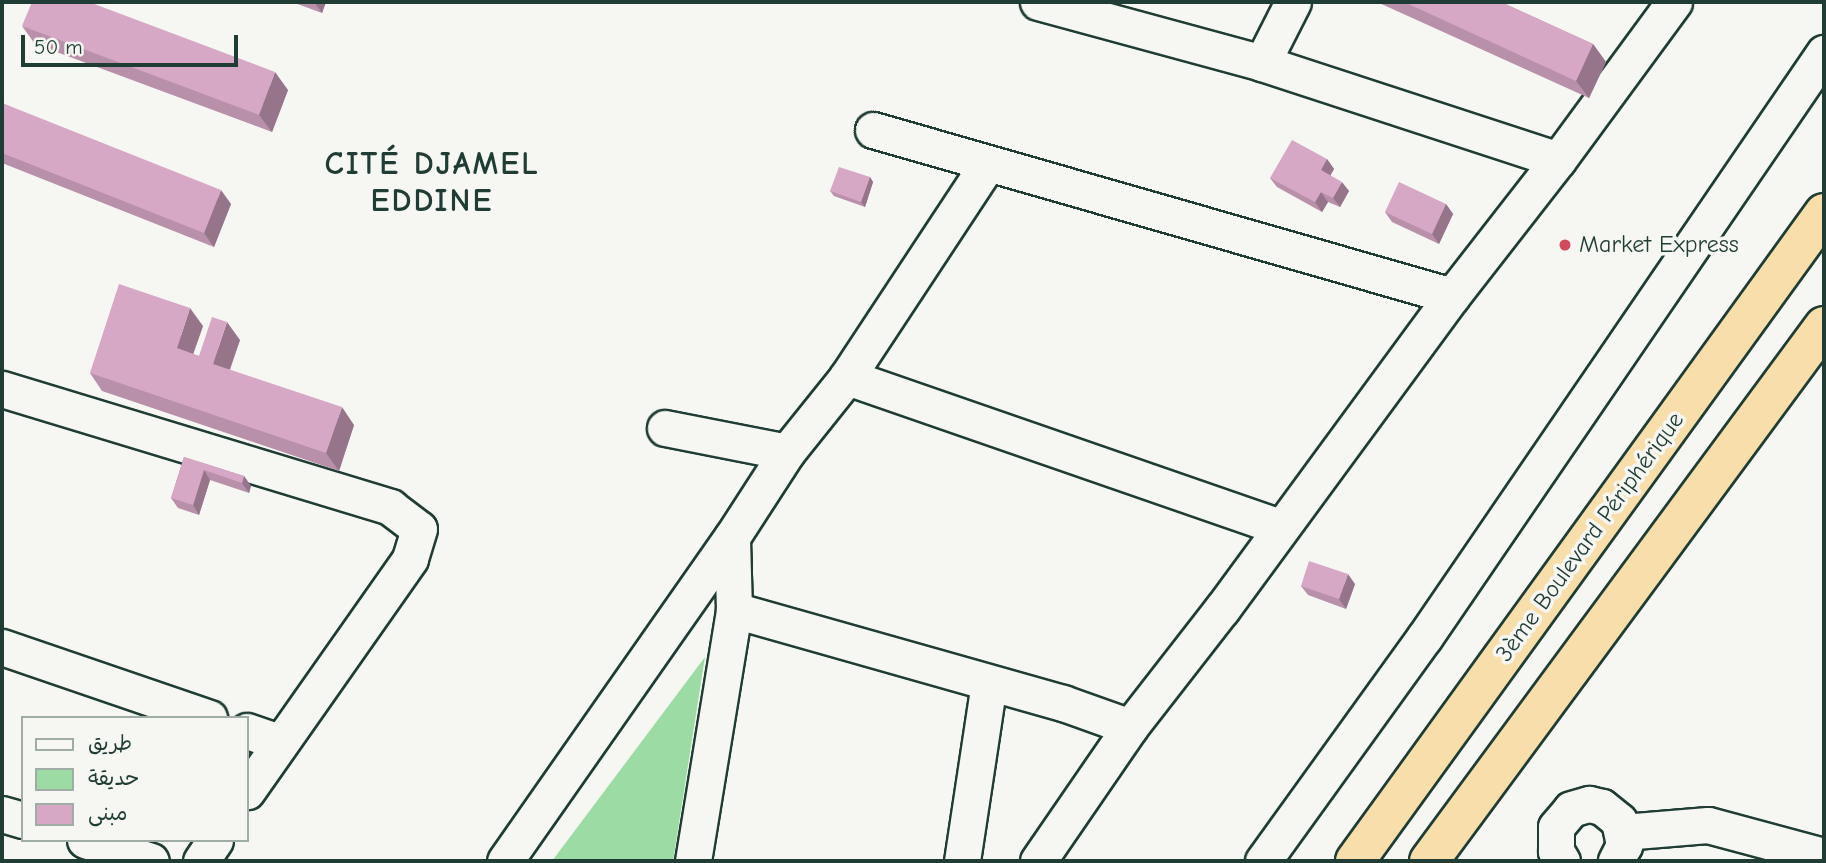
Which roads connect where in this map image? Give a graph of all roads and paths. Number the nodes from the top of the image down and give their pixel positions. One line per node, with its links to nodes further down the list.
1 (1038, 2): 5 (street)
2 (1293, 2): 5 (street)
3 (1674, 2): 7 (street)
4 (1824, 53): 38 (street)
5 (1262, 63): 7 (street)
6 (873, 130): 8 (street)
7 (1558, 160): 10 (street)
8 (986, 165): 10 (street); 12 (street)
9 (1824, 213): 39 (highway, 3ème Boulevard Périphérique)
10 (1452, 296): 16 (street)
11 (1824, 326): 40 (highway)
12 (847, 377): 15 (street); 16 (street)
13 (2, 389): 24 (street)
14 (666, 428): 15 (street)
15 (787, 452): 17 (street)
16 (1281, 527): 22 (street)
17 (732, 537): 18 (street); 34 (street)
18 (734, 610): 20 (street); 35 (street)
19 (2, 647): 21 (street)
20 (989, 683): 22 (street); 36 (street)
21 (203, 716)
22 (1130, 727): 37 (street)
23 (248, 731): 24 (street)
24 (279, 742): 25 (street)
25 (248, 790)
26 (2, 814): 27 (street)
27 (21, 819)
28 (91, 842): 32 (street)
29 (214, 842): 33 (street)
30 (1619, 847): 31 (street); 41 (street)
31 (1824, 856)
32 (151, 861)
33 (201, 861)
34 (505, 861)
35 (693, 861)
36 (962, 861)
37 (1038, 861)
38 (1263, 861)
39 (1355, 861)
40 (1429, 861)
41 (1562, 861)

